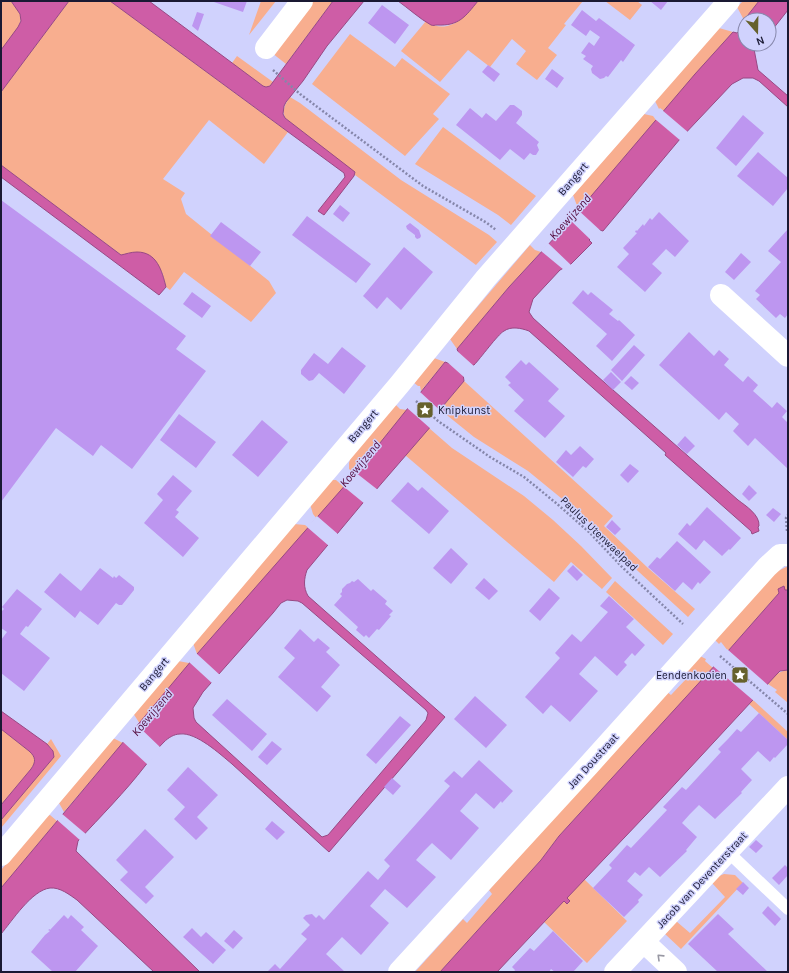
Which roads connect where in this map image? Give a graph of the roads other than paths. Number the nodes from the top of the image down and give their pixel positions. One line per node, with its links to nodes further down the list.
1 (302, 1): 3 (street)
2 (729, 1): 9 (street, Bangert)
3 (266, 48)
4 (721, 295): 5 (street)
5 (788, 356)
6 (788, 555): 12 (street, Jan Doustraat)
7 (788, 787): 8 (street, Jacob van Deventerstraat)
8 (728, 852): 10 (lane); 11 (street, Jacob van Deventerstraat)
9 (1, 855)
10 (788, 909)
11 (644, 942): 13 (street, Jacob van Deventerstraat); 14 (street, one-way to 11)
12 (399, 972)
13 (615, 972)
14 (676, 972)

